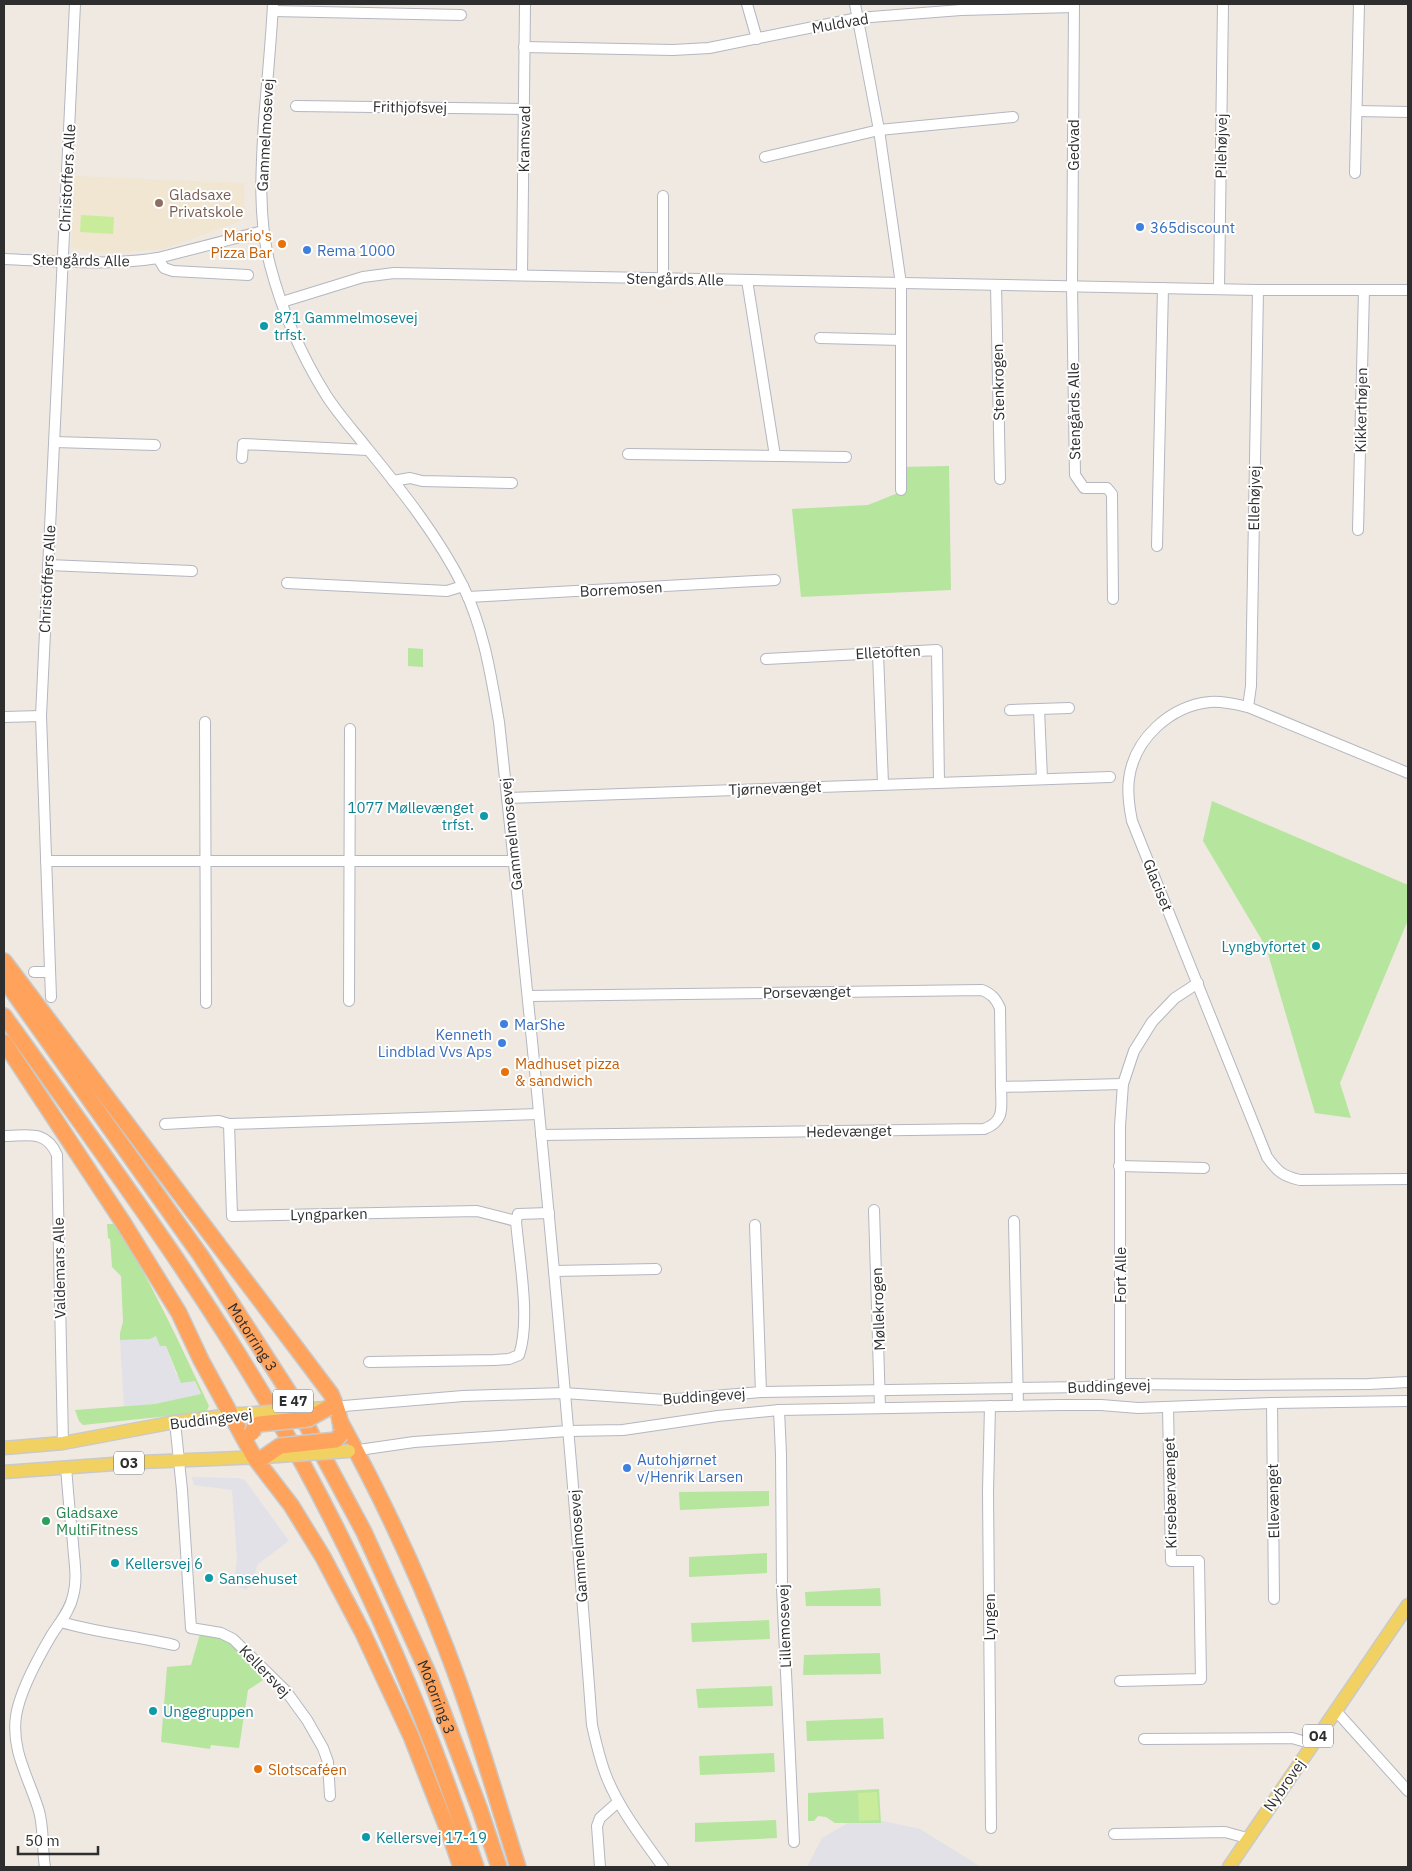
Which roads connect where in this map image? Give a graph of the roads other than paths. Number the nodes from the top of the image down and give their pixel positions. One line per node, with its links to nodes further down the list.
1 (75, 4): 25 (street, Christoffers Alle)
2 (525, 4): 12 (street, Kramsvad)
3 (747, 4): 11 (street)
4 (855, 4): 10 (street)
5 (1224, 4): 34 (street, Pilehøjvej)
6 (1359, 4): 15 (street)
7 (1074, 6): 10 (street, Muldvad); 32 (street, Gedvad)
8 (273, 8): 9 (street); 22 (street, Gammelmosevej)
9 (460, 15)
10 (858, 18): 11 (street, Muldvad); 18 (street)
11 (757, 38): 12 (street, Muldvad)
12 (524, 47): 14 (street, Kramsvad)
13 (296, 106): 14 (street, Frithjofsvej)
14 (524, 109): 27 (street, Kramsvad)
15 (1356, 111): 16 (street); 20 (street)
16 (1408, 112)
17 (1014, 117): 18 (street)
18 (880, 130): 19 (street); 30 (street)
19 (765, 157)
20 (1355, 173)
21 (663, 196): 28 (street)
22 (263, 230): 24 (street, Stengårds Alle); 38 (street, Gammelmosevej)
23 (4, 258): 25 (street, Stengårds Alle)
24 (158, 258): 25 (street, Stengårds Alle); 26 (street)
25 (63, 261): 41 (street, Christoffers Alle)
26 (248, 275)
27 (522, 275): 28 (street, Stengårds Alle); 38 (street, Stengårds Alle)
28 (663, 278): 29 (street, Stengårds Alle)
29 (747, 280): 30 (street, Stengårds Alle); 45 (street)
30 (901, 284): 31 (street, Stengårds Alle); 40 (street)
31 (996, 285): 32 (street, Stengårds Alle); 48 (street, Stenkrogen)
32 (1072, 286): 33 (street, Stengårds Alle); 60 (street, Stengårds Alle)
33 (1163, 288): 34 (street, Stengårds Alle); 53 (street)
34 (1218, 289): 35 (street, Stengårds Alle)
35 (1258, 290): 36 (street, Stengårds Alle); 63 (street, Ellehøjvej)
36 (1364, 290): 37 (street, Stengårds Alle); 52 (street, Kikkerthøjen)
37 (1408, 290)
38 (282, 302): 43 (street, Gammelmosevej)
39 (820, 338): 40 (street)
40 (901, 340): 51 (street)
41 (55, 442): 42 (street); 54 (street, Christoffers Alle)
42 (155, 445)
43 (368, 450): 46 (street); 49 (street, Gammelmosevej)
44 (628, 454): 45 (street)
45 (775, 456): 47 (street)
46 (242, 458)
47 (846, 458)
48 (1000, 479)
49 (393, 482): 50 (street); 58 (street, Gammelmosevej)
50 (512, 483)
51 (901, 490)
52 (1358, 530)
53 (1157, 546)
54 (48, 565): 55 (street); 67 (street, Christoffers Alle)
55 (192, 571)
56 (775, 580): 59 (street, Borremosen)
57 (288, 583): 58 (street)
58 (463, 586): 59 (street, Gammelmosevej)
59 (468, 597): 76 (street, Gammelmosevej)
60 (1113, 599)
61 (878, 653): 62 (street, Elletoften); 74 (street, Elletoften); 75 (street)
62 (766, 659)
63 (1248, 706): 71 (street, Glaciset); 85 (street, Glaciset)
64 (1069, 708): 65 (street)
65 (1039, 709): 66 (street); 73 (street)
66 (1010, 710)
67 (41, 716): 68 (street); 77 (street, Christoffers Alle)
68 (4, 717)
69 (206, 722): 78 (street)
70 (350, 729): 79 (street)
71 (1408, 773)
72 (1110, 777): 73 (street, Tjørnevænget)
73 (1042, 779): 74 (street, Tjørnevænget)
74 (939, 782): 75 (street, Tjørnevænget)
75 (883, 784): 76 (street, Tjørnevænget)
76 (507, 798): 80 (street, Gammelmosevej)
77 (46, 861): 78 (street); 83 (street, Christoffers Alle)
78 (206, 861): 79 (street); 89 (street)
79 (350, 861): 80 (street); 88 (street)
80 (514, 861): 87 (street, Gammelmosevej)
81 (4, 961): 124 (highway)
82 (34, 972): 83 (street)
83 (50, 972): 86 (street, Christoffers Alle)
84 (4, 979): 152 (highway, Motorring 3 / E 47)
85 (1198, 983): 92 (street, Fort Alle); 101 (street, Glaciset)
86 (51, 996)
87 (528, 996): 93 (street, Porsevænget); 94 (street, Gammelmosevej)
88 (349, 1001)
89 (206, 1003)
90 (4, 1016): 151 (highway, Motorring 3 / E 47)
91 (4, 1042): 123 (highway)
92 (1123, 1084): 93 (street); 99 (street, Fort Alle)
93 (1001, 1087): 97 (street, Hedevænget)
94 (539, 1114): 96 (street); 97 (street, Gammelmosevej)
95 (165, 1124): 96 (street)
96 (230, 1124): 104 (street, Lyngparken)
97 (541, 1135): 103 (street, Gammelmosevej)
98 (4, 1136): 127 (street, Valdemars Alle)
99 (1120, 1166): 100 (street); 111 (street, Fort Alle)
100 (1204, 1168)
101 (1408, 1179)
102 (874, 1210): 113 (street, Møllekrogen)
103 (548, 1212): 104 (street); 108 (street, Gammelmosevej)
104 (516, 1221): 109 (street)
105 (1014, 1222): 112 (street)
106 (755, 1225): 114 (street)
107 (656, 1269): 108 (street)
108 (554, 1271): 115 (street, Gammelmosevej)
109 (369, 1362)
110 (1408, 1382): 111 (street, Buddingevej)
111 (1120, 1384): 112 (street, Buddingevej)
112 (1018, 1389): 113 (street, Buddingevej); 119 (street)
113 (880, 1391): 114 (street, Buddingevej); 120 (street, Møllekrogen)
114 (761, 1392): 115 (street, Buddingevej)
115 (564, 1393): 124 (street, Buddingevej); 126 (street, Gammelmosevej)
116 (1408, 1401): 117 (street, Buddingevej)
117 (1272, 1403): 121 (street, Buddingevej); 134 (street, Ellevænget)
118 (990, 1406): 119 (street, Buddingevej); 120 (street, Buddingevej); 145 (street, Lyngen)
119 (1018, 1406): 121 (street, Buddingevej)
120 (880, 1407): 122 (street, Buddingevej)
121 (1168, 1407): 138 (street, Kirsebærvænget)
122 (779, 1410): 126 (street, Buddingevej); 148 (street, Lillemosevej)
123 (237, 1415): 124 (main road, Buddingevej / O3, bridge); 125 (main road, Buddingevej / O3); 130 (highway)
124 (337, 1418): 129 (highway); 130 (highway, bridge); 130 (highway, bridge)
125 (175, 1422): 127 (main road, Buddingevej / O3); 131 (street, Kellersvej)
126 (568, 1431): 129 (street, Buddingevej); 144 (street, Gammelmosevej)
127 (63, 1443): 128 (main road, Buddingevej / O3)
128 (4, 1448)
129 (352, 1451): 130 (main road, Buddingevej / O3, bridge); 153 (highway)
130 (259, 1457): 131 (main road, Buddingevej / O3); 150 (highway)
131 (179, 1461): 132 (main road, Buddingevej / O3); 143 (street, Kellersvej)
132 (66, 1467): 133 (main road, Buddingevej / O3); 136 (street)
133 (4, 1472)
134 (1274, 1599)
135 (1408, 1608): 139 (main road, Nybrovej / O4)
136 (61, 1622): 137 (street); 149 (street)
137 (174, 1645)
138 (1120, 1681)
139 (1336, 1711): 141 (main road, Nybrovej / O4); 142 (street)
140 (1144, 1739): 141 (street)
141 (1313, 1744): 147 (main road, Nybrovej / O4)
142 (1408, 1791)
143 (330, 1796)
144 (618, 1802): 154 (street); 155 (street, Gammelmosevej)
145 (991, 1828)
146 (1114, 1834): 147 (street)
147 (1247, 1838): 156 (main road, Nybrovej / O4)
148 (794, 1842)
149 (45, 1867)
150 (461, 1867)
151 (476, 1867)
152 (499, 1867)
153 (518, 1867)
154 (600, 1867)
155 (663, 1867)
156 (1229, 1867)

